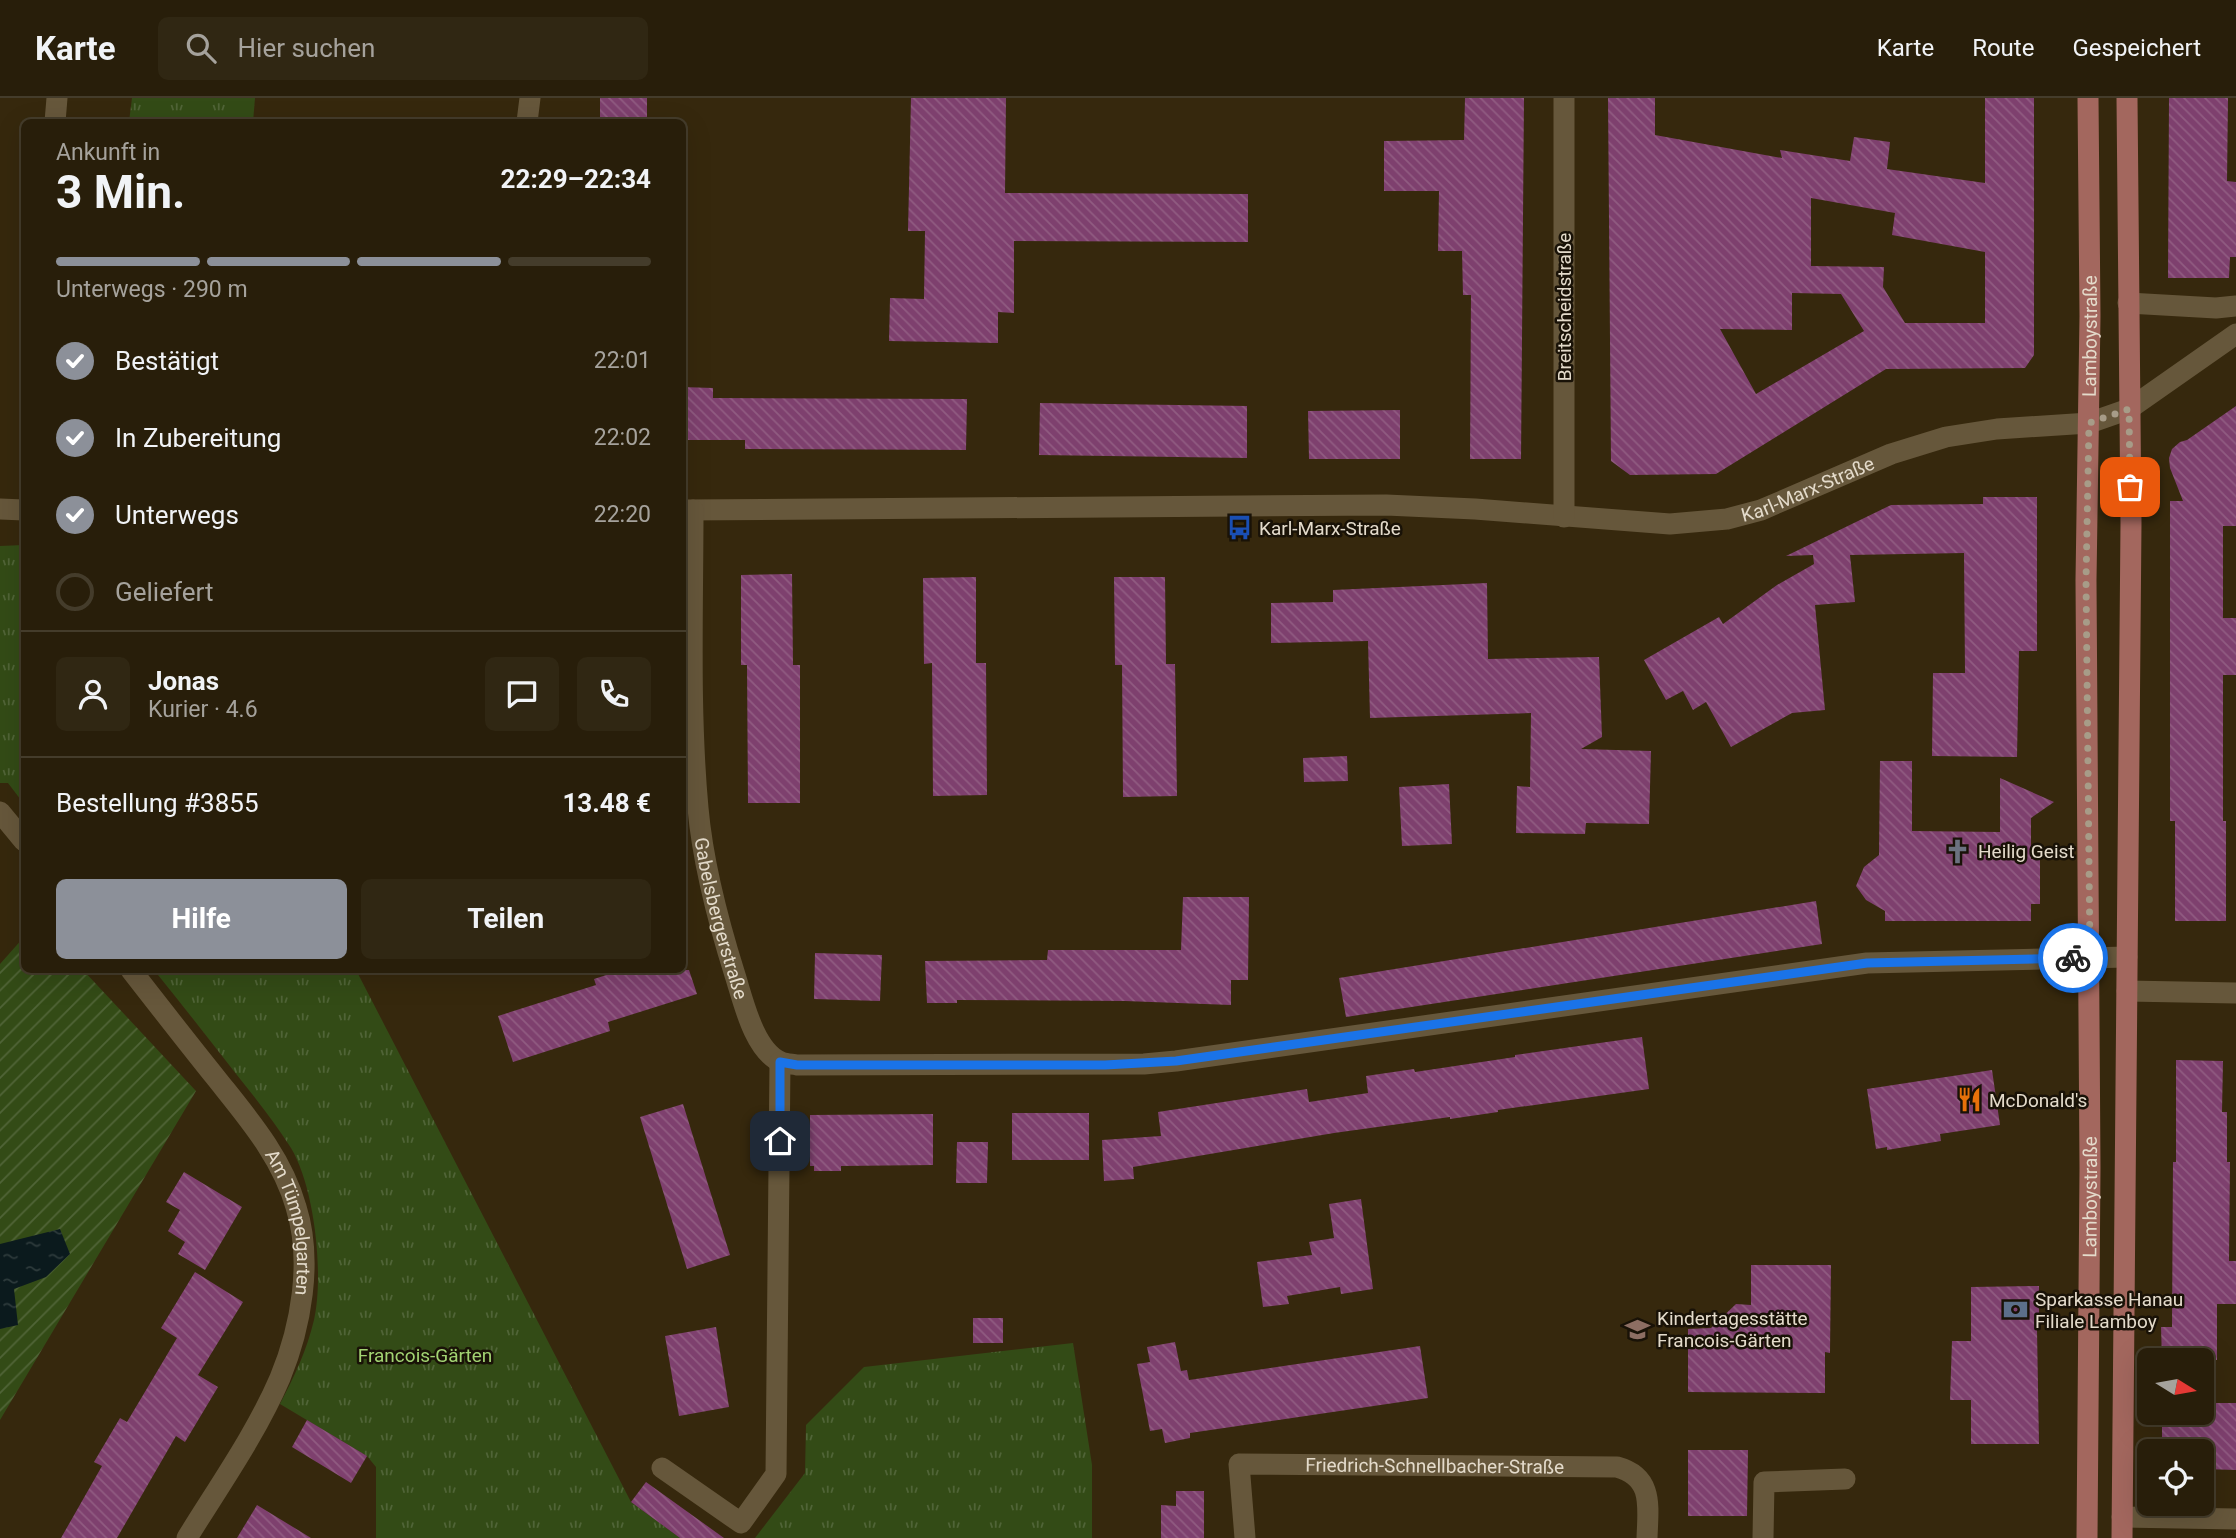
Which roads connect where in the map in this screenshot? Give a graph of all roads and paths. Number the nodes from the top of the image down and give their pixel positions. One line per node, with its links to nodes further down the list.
1 (57, 98): 6 (street)
2 (530, 98): 7 (street)
3 (1564, 98): 16 (street, Breitscheidstraße)
4 (2088, 98): 12 (main road, Lamboystraße)
5 (2127, 98): 8 (main road, Lamboystraße)
6 (55, 119)
7 (527, 119)
8 (2127, 303): 9 (street); 11 (main road, Lamboystraße)
9 (2236, 306)
10 (2236, 334): 11 (street, Karl-Marx-Straße)
11 (2129, 409): 12 (street, Karl-Marx-Straße); 19 (main road, Lamboystraße)
12 (2089, 423): 16 (street, Karl-Marx-Straße); 20 (main road, Lamboystraße)
13 (0, 509): 14 (street)
14 (21, 510)
15 (688, 510): 16 (street, Karl-Marx-Straße); 24 (street, Gabelsbergerstraße)
16 (1564, 517)
17 (0, 813): 18 (street)
18 (21, 838)
19 (2127, 957): 20 (street); 22 (main road, Lamboystraße)
20 (2090, 958): 24 (street); 33 (main road, Lamboystraße)
21 (133, 973): 29 (street, Am Tümpelgarten)
22 (2127, 991): 23 (street); 28 (main road, Lamboystraße)
23 (2236, 993)
24 (780, 1062): 25 (street)
25 (662, 1468)
26 (1845, 1479): 32 (street)
27 (2236, 1519): 28 (street)
28 (2122, 1528)
29 (187, 1538)
30 (1245, 1538): 31 (street, Friedrich-Schnellbacher-Straße)
31 (1647, 1538)
32 (1763, 1538)
33 (2087, 1538)

